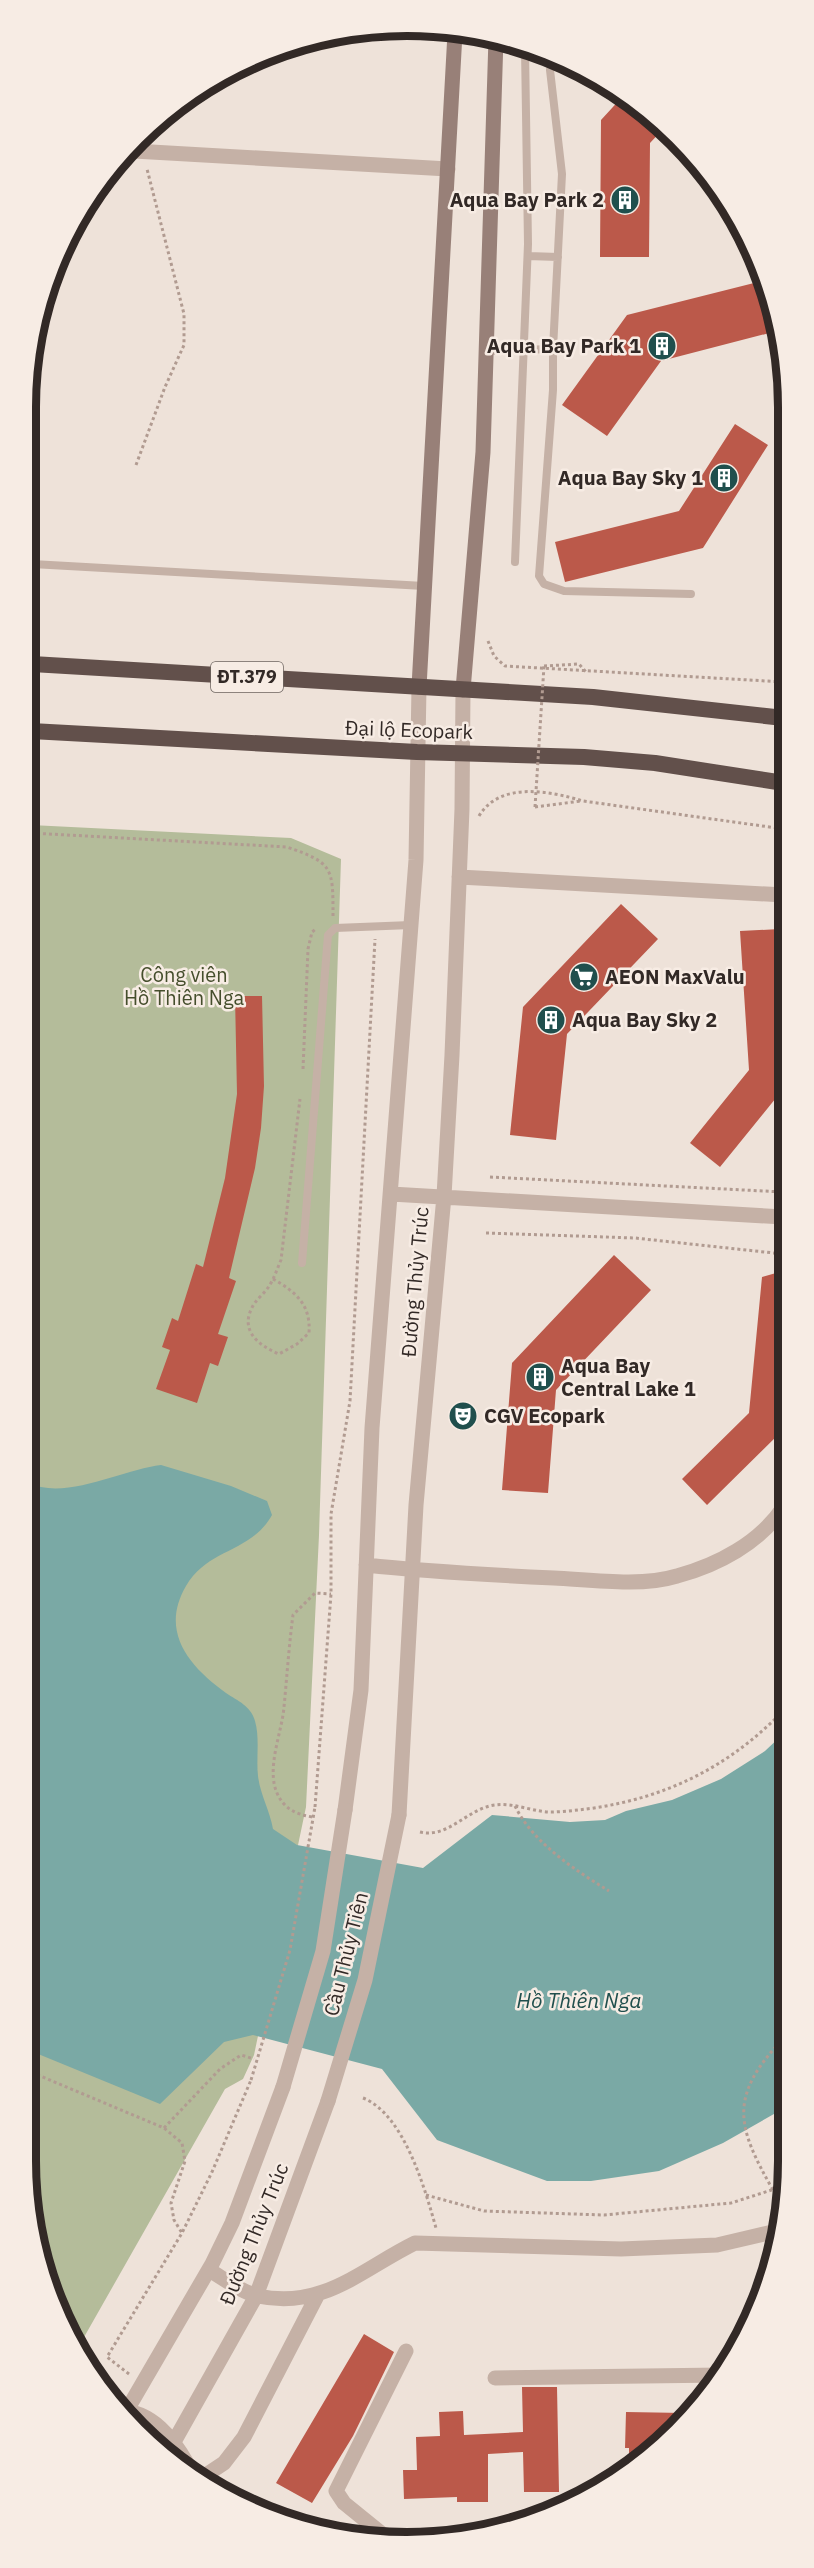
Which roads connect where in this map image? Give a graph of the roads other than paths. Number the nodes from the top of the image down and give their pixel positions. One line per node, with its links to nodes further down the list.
1 (455, 39): 6 (main road)
2 (496, 47): 11 (main road)
3 (525, 56): 7 (lane)
4 (550, 70): 8 (lane)
5 (138, 151): 6 (street)
6 (448, 170): 14 (main road)
7 (528, 256): 8 (lane); 10 (lane)
8 (558, 257): 9 (lane)
9 (553, 349): 10 (lane); 15 (lane)
10 (524, 350): 11 (lane); 12 (lane)
11 (486, 351): 18 (main road)
12 (515, 562)
13 (36, 564): 14 (lane)
14 (424, 586): 17 (main road)
15 (691, 594)
16 (36, 664): 17 (highway, ĐT.379)
17 (418, 687): 18 (highway, ĐT.379); 21 (street, Đường Thủy Trúc)
18 (463, 690): 19 (highway, ĐT.379); 22 (street, Đường Thủy Trúc)
19 (778, 717)
20 (36, 731): 21 (highway, Đại lộ Ecopark)
21 (417, 753): 22 (highway, Đại lộ Ecopark); 26 (street, Đường Thủy Trúc)
22 (462, 753): 23 (highway, Đại lộ Ecopark); 24 (street, Đường Thủy Trúc)
23 (778, 782)
24 (459, 877): 25 (street); 28 (street, Đường Thủy Trúc)
25 (778, 895)
26 (411, 925): 27 (street, Đường Thủy Trúc); 30 (lane)
27 (391, 1194): 28 (street); 32 (street, Đường Thủy Trúc)
28 (444, 1197): 29 (street); 33 (street, Đường Thủy Trúc)
29 (778, 1217)
30 (302, 1263)
31 (778, 1516): 33 (street)
32 (366, 1565): 33 (street); 34 (street, Đường Thủy Trúc)
33 (412, 1571): 35 (street, Đường Thủy Trúc)
34 (345, 1810): 36 (street, Cầu Thủy Tiên, bridge)
35 (399, 1815): 37 (street, Cầu Thủy Tiên, bridge)
36 (283, 2087): 39 (street, Đường Thủy Trúc)
37 (328, 2101): 41 (street, Đường Thủy Trúc)
38 (771, 2232): 40 (street)
39 (208, 2270): 41 (street); 45 (street, Đường Thủy Trúc)
40 (318, 2294): 41 (street); 49 (street)
41 (256, 2296): 47 (street, Đường Thủy Trúc)
42 (406, 2351): 50 (street)
43 (709, 2375): 44 (street)
44 (495, 2378)
45 (127, 2405)
46 (137, 2415): 47 (street)
47 (174, 2440): 48 (street)
48 (183, 2457)
49 (208, 2473)
50 (377, 2531)

